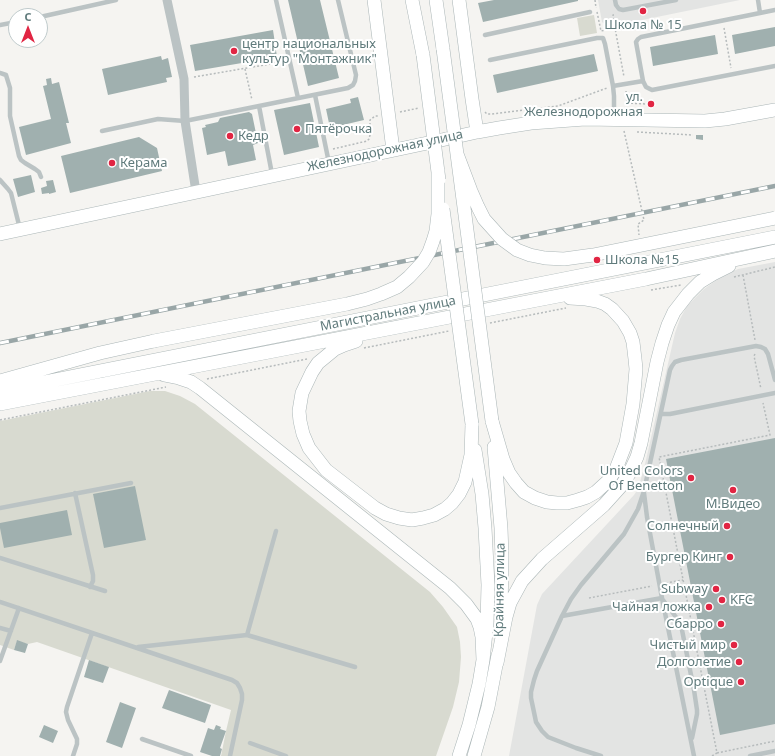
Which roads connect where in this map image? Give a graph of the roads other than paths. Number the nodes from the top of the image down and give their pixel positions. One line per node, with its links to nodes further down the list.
1 (116, 0): 15 (lane)
2 (167, 0): 27 (street)
3 (276, 0): 23 (lane)
4 (338, 0): 22 (lane)
5 (374, 0): 30 (main road)
6 (412, 0): 33 (main road, bridge)
7 (436, 0): 31 (main road, bridge)
8 (459, 0): 29 (main road)
9 (615, 0): 10 (lane)
10 (676, 0)
11 (758, 0): 14 (lane)
12 (775, 10): 14 (lane)
13 (590, 12): 16 (lane)
14 (760, 13): 20 (lane)
15 (48, 14)
16 (485, 35)
17 (490, 60): 21 (lane)
18 (775, 66): 20 (lane)
19 (0, 73): 35 (lane)
20 (643, 81): 21 (lane)
21 (613, 86): 26 (lane)
22 (315, 95): 23 (lane); 32 (lane)
23 (298, 98): 24 (lane)
24 (259, 106): 27 (lane); 34 (lane)
25 (775, 110): 26 (main road, Железнодорожная улица)
26 (614, 119): 29 (main road, Железнодорожная улица)
27 (185, 121): 28 (lane); 37 (street)
28 (102, 131)
29 (477, 132): 30 (main road, Железнодорожная улица)
30 (392, 150): 32 (main road, Железнодорожная улица)
31 (457, 154): 38 (main road, bridge); 52 (main road, bridge)
32 (328, 160): 34 (main road, Железнодорожная улица)
33 (438, 171): 47 (main road, bridge); 53 (main road, bridge)
34 (272, 176): 37 (main road, Железнодорожная улица)
35 (41, 177)
36 (0, 180): 39 (lane)
37 (196, 192): 39 (main road, Железнодорожная улица)
38 (775, 218)
39 (20, 229): 40 (main road, Железнодорожная улица)
40 (0, 234)
41 (775, 237): 48 (main road, Магистральная улица)
42 (772, 252): 43 (main road, Магистральная улица); 73 (main road)
43 (492, 308): 44 (main road, Магистральная улица); 52 (main road)
44 (437, 319): 45 (main road, Магистральная улица); 53 (main road)
45 (148, 375): 50 (main road, Магистральная улица); 71 (main road)
46 (775, 380): 51 (lane)
47 (0, 381)
48 (0, 391)
49 (775, 393): 51 (lane)
50 (0, 404)
51 (661, 414): 55 (lane)
52 (492, 421): 73 (main road, Крайняя улица)
53 (472, 424): 71 (main road, Крайняя улица)
54 (131, 483): 56 (lane)
55 (644, 491): 62 (lane); 65 (lane)
56 (75, 493): 57 (lane); 60 (lane)
57 (0, 508)
58 (276, 531): 69 (lane)
59 (0, 558): 60 (lane)
60 (90, 587): 61 (lane)
61 (105, 592)
62 (662, 598): 65 (lane); 76 (lane); 76 (lane)
63 (0, 602): 64 (lane)
64 (19, 608): 67 (lane); 68 (lane)
65 (562, 616): 85 (lane)
66 (0, 628): 67 (lane)
67 (11, 631): 72 (lane)
68 (92, 633): 70 (lane); 79 (lane)
69 (247, 635): 70 (lane); 74 (lane)
70 (136, 647): 81 (lane)
71 (483, 660): 83 (main road, Крайняя улица)
72 (0, 662)
73 (497, 663): 84 (main road, Крайняя улица)
74 (355, 667)
75 (142, 739): 80 (lane)
76 (691, 740): 86 (lane)
77 (250, 743): 82 (lane)
78 (775, 751): 87 (lane)
79 (74, 756)
80 (191, 756)
81 (230, 756)
82 (286, 756)
83 (459, 756)
84 (474, 756)
85 (600, 756)
86 (694, 756)
87 (750, 756)

